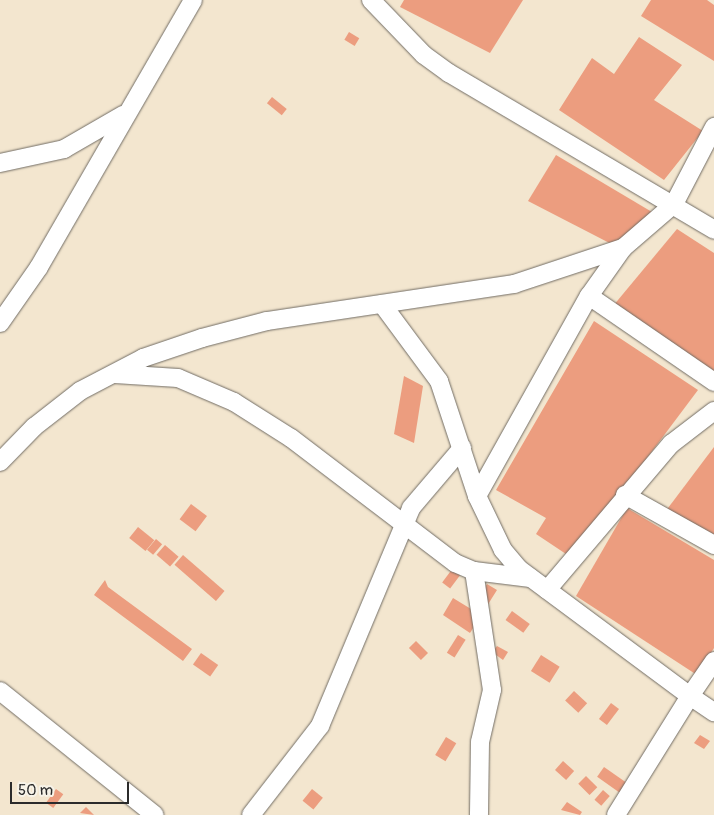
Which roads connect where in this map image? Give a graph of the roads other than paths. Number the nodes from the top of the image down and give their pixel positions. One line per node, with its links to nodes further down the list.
1 (193, 0): 3 (street)
2 (378, 3): 6 (street)
3 (123, 115): 5 (street); 11 (street)
4 (714, 127): 6 (street)
5 (0, 163)
6 (674, 204): 7 (street); 8 (street)
7 (714, 230)
8 (623, 248): 9 (street); 10 (street)
9 (589, 296): 13 (street); 18 (street)
10 (382, 304): 12 (street); 15 (street)
11 (0, 323)
12 (110, 374): 16 (street); 19 (street)
13 (714, 382)
14 (714, 411): 17 (street)
15 (462, 448): 18 (street); 19 (street)
16 (0, 462)
17 (625, 495): 20 (street); 23 (street)
18 (477, 496): 22 (street)
19 (403, 525): 21 (street); 29 (street)
20 (714, 545)
21 (474, 571): 22 (street); 30 (street)
22 (531, 578): 23 (street)
23 (547, 590): 26 (street)
24 (714, 661): 26 (street)
25 (0, 691): 28 (street)
26 (690, 696): 27 (street); 31 (street)
27 (714, 712)
28 (155, 815)
29 (251, 815)
30 (479, 815)
31 (616, 815)

